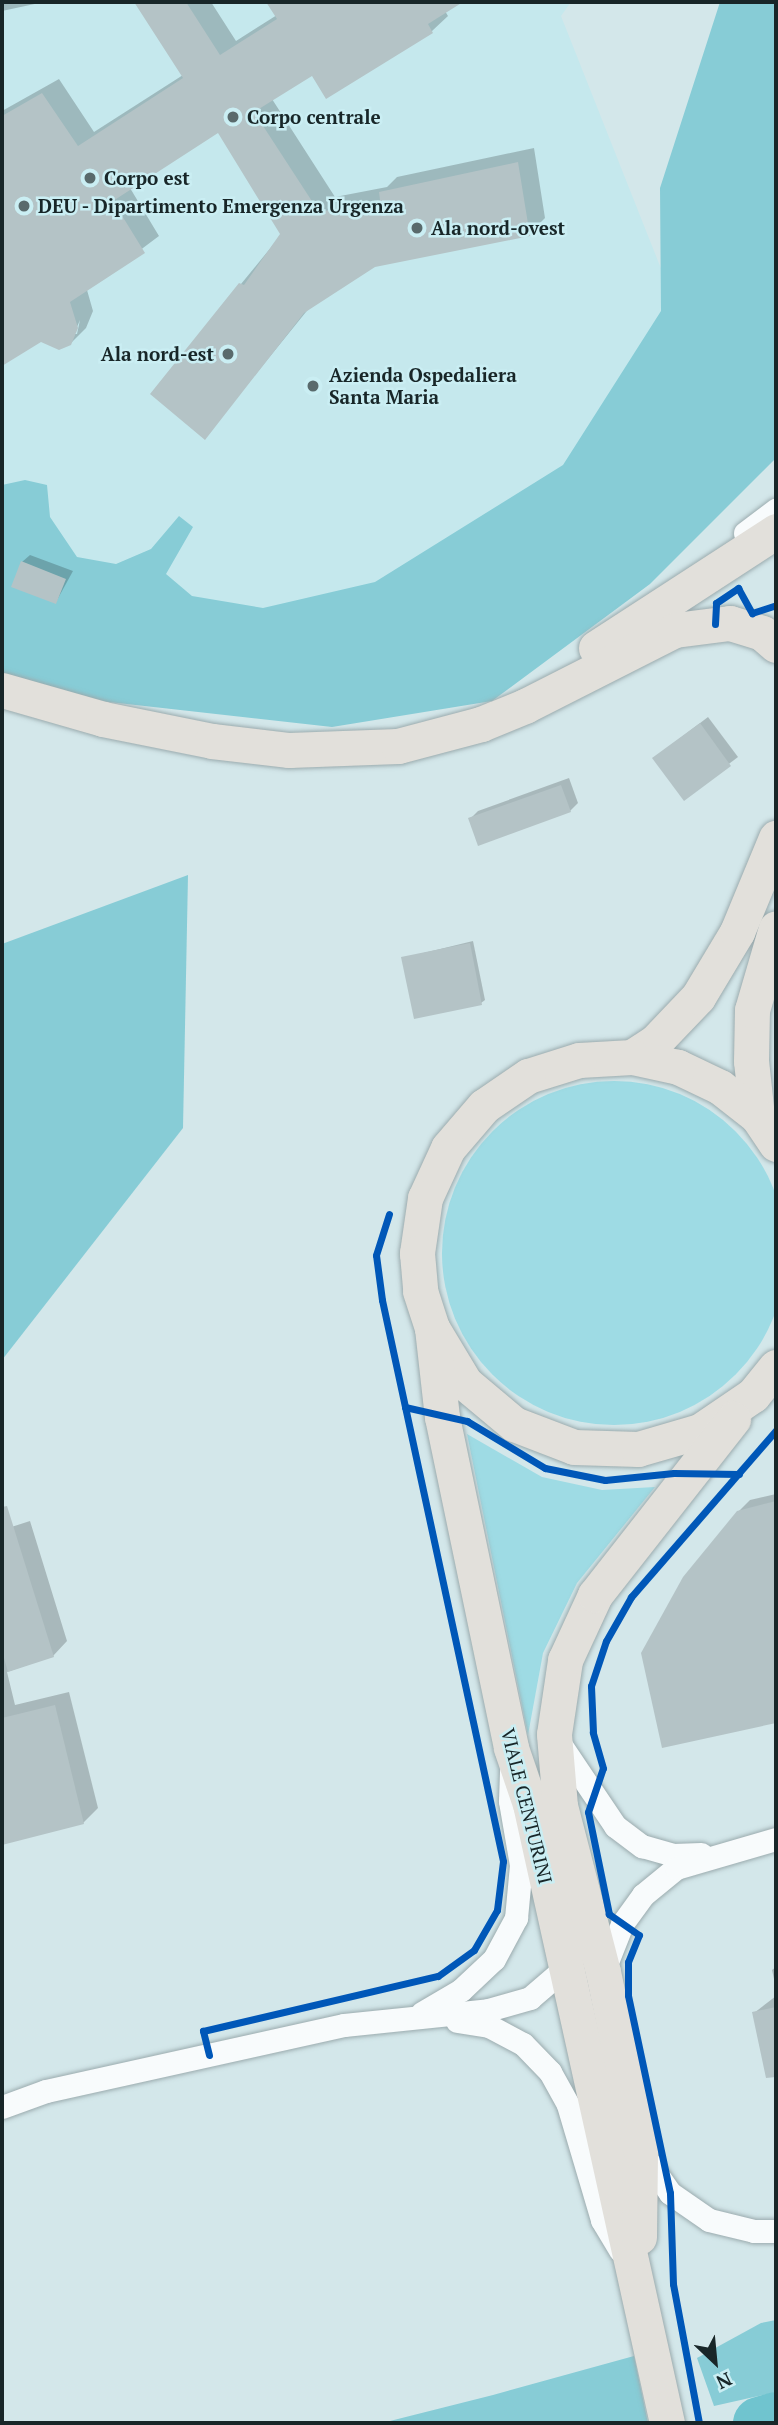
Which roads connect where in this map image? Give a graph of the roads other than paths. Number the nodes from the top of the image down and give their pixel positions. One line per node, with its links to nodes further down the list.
1 (776, 510): 3 (street)
2 (776, 531): 3 (main road)
3 (681, 590): 6 (main road)
4 (776, 645): 6 (main road)
5 (2, 690): 6 (main road)
6 (398, 746)
7 (776, 838): 9 (main road)
8 (776, 928): 10 (main road)
9 (632, 1057): 10 (main road); 11 (main road)
10 (767, 1130)
11 (432, 1328): 13 (main road); 15 (main road, VIALE CENTURINI)
12 (776, 1367): 13 (main road, VIALE CENTURINI)
13 (753, 1395): 14 (main road, VIALE CENTURINI)
14 (554, 1734): 17 (street); 18 (main road, VIALE CENTURINI)
15 (511, 1748): 19 (main road, VIALE CENTURINI); 21 (street)
16 (776, 1839): 17 (street)
17 (711, 1854): 20 (street)
18 (584, 1909): 19 (street); 20 (main road, VIALE CENTURINI)
19 (565, 1968): 21 (street); 25 (main road, VIALE CENTURINI)
20 (603, 1972): 23 (main road, VIALE CENTURINI)
21 (419, 2015): 22 (street); 25 (street)
22 (2, 2107)
23 (640, 2149): 24 (street); 25 (main road, VIALE CENTURINI)
24 (776, 2231)
25 (638, 2281): 26 (main road, VIALE CENTURINI)
26 (667, 2423)

